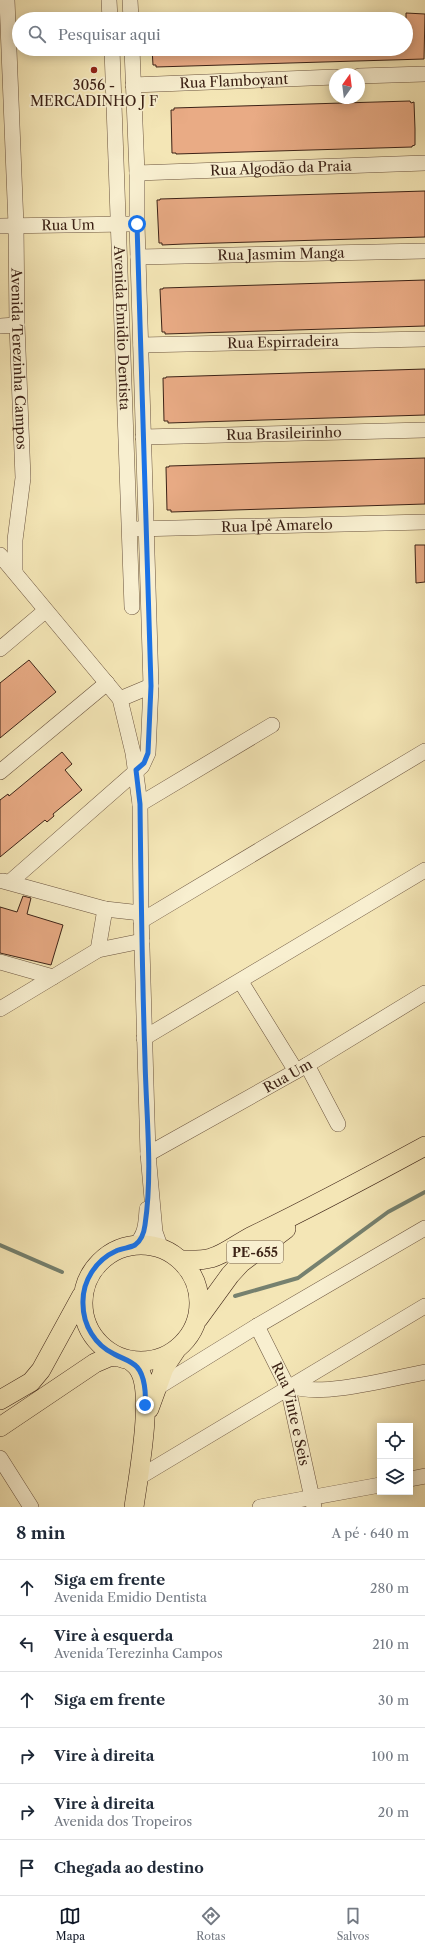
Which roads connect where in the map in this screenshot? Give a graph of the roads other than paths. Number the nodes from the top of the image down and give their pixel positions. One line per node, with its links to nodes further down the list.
1 (0, 0): 2 (street)
2 (6, 0): 13 (street, Avenida Terezinha Campos)
3 (109, 0): 5 (street)
4 (130, 0): 6 (street)
5 (110, 12)
6 (131, 12)
7 (112, 56): 16 (street, Avenida Emidio Dentista)
8 (132, 56): 12 (street, Avenida Emidio Dentista)
9 (425, 74): 10 (street)
10 (365, 76)
11 (329, 77): 12 (street, Rua Flamboyant)
12 (134, 85): 15 (street, Avenida Emidio Dentista)
13 (5, 108): 18 (street, Avenida Terezinha Campos)
14 (425, 163): 15 (street, Rua Algodão da Praia)
15 (137, 173): 17 (street, Avenida Emidio Dentista)
16 (118, 224): 17 (street, Rua Um); 18 (street, Rua Um); 30 (street, Avenida Emidio Dentista)
17 (137, 224): 21 (street, Avenida Emidio Dentista)
18 (16, 225): 19 (street, Rua Um); 22 (street, Avenida Terezinha Campos)
19 (0, 226)
20 (425, 251): 21 (street, Rua Jasmim Manga)
21 (138, 257): 25 (street, Avenida Emidio Dentista)
22 (17, 325): 23 (street); 32 (street, Avenida Terezinha Campos)
23 (0, 326)
24 (425, 339): 25 (street, Rua Espirradeira)
25 (141, 345): 27 (street, Avenida Emidio Dentista)
26 (425, 430): 27 (street, Rua Brasileirinho)
27 (143, 437): 29 (street, Avenida Emidio Dentista)
28 (425, 522): 29 (street, Rua Ipê Amarelo)
29 (146, 528): 30 (street, Rua Ipê Amarelo); 37 (street, Avenida Emidio Dentista)
30 (129, 529): 33 (street, Avenida Emidio Dentista)
31 (0, 555): 32 (street)
32 (15, 572): 34 (street)
33 (132, 607)
34 (45, 611): 35 (street); 36 (street)
35 (0, 649)
36 (107, 683): 38 (street); 42 (street)
37 (151, 686): 38 (street); 41 (street, Avenida Emidio Dentista)
38 (120, 699): 41 (street)
39 (272, 725): 43 (street)
40 (425, 751): 47 (street)
41 (136, 770): 43 (street); 45 (street, Avenida Emidio Dentista)
42 (0, 772)
43 (140, 804): 47 (street)
44 (425, 870): 52 (street)
45 (5, 881): 46 (street)
46 (105, 910): 47 (street); 49 (street)
47 (141, 917): 48 (street)
48 (142, 942): 49 (street); 55 (street)
49 (98, 950): 51 (street)
50 (0, 962): 51 (street)
51 (53, 977): 54 (street)
52 (241, 982): 55 (street); 56 (street)
53 (425, 993): 56 (street, Rua Um)
54 (0, 1009)
55 (144, 1038): 59 (street)
56 (301, 1068): 57 (street); 59 (street, Rua Um)
57 (338, 1124)
58 (425, 1146): 61 (main road, PE-655)
59 (148, 1154): 60 (street)
60 (149, 1174): 63 (street); 64 (street)
61 (330, 1198): 65 (main road, PE-655); 68 (main road, PE-655)
62 (425, 1228): 69 (street)
63 (134, 1246): 64 (main road); 66 (main road)
64 (161, 1249): 65 (main road)
65 (180, 1260): 68 (main road)
66 (84, 1292): 71 (main road); 75 (main road)
67 (425, 1306): 73 (street)
68 (196, 1322): 70 (main road)
69 (257, 1326): 73 (street, Rua Vinte e Seis); 74 (street)
70 (178, 1348): 71 (main road); 74 (main road)
71 (123, 1358): 76 (main road); 77 (main road)
72 (425, 1372): 73 (street)
73 (290, 1387): 80 (street); 83 (street, Rua Vinte e Seis)
74 (155, 1389): 76 (main road)
75 (0, 1400)
76 (145, 1422): 80 (main road)
77 (0, 1427)
78 (0, 1458): 84 (street)
79 (425, 1476): 81 (street)
80 (138, 1478): 85 (main road)
81 (413, 1478)
82 (377, 1486): 83 (street)
83 (313, 1502): 86 (street)
84 (31, 1507)
85 (134, 1507)
86 (260, 1507)

